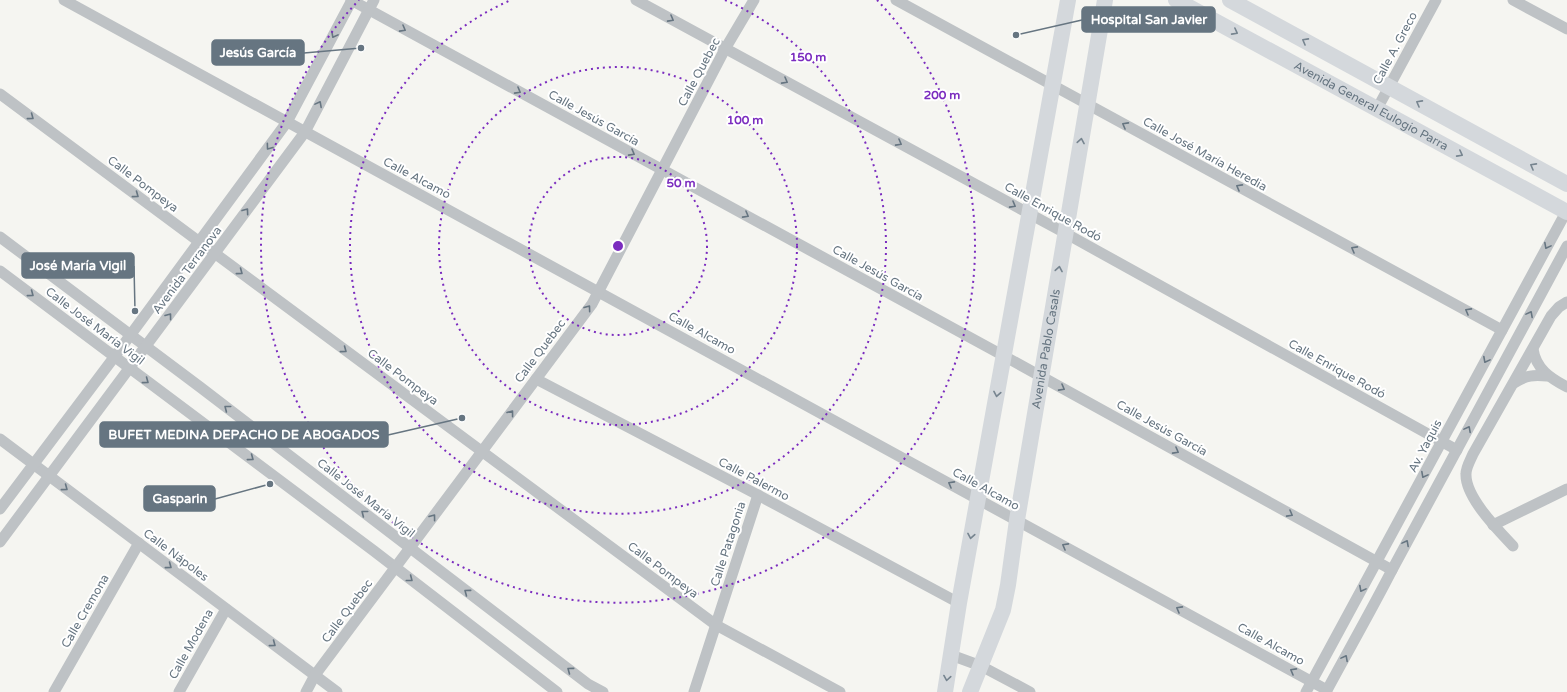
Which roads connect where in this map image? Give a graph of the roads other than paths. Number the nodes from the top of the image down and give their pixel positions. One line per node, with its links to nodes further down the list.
1 (64, 0): 20 (street, Calle Alcamo)
2 (352, 0): 12 (street, Calle Jesús García); 20 (street, Avenida Terranova, one-way to 20)
3 (636, 0): 14 (street, Calle Enrique Rodó, one-way to 14)
4 (754, 0): 14 (street, Calle Quebec)
5 (896, 0): 15 (street, Calle José María Heredia)
6 (1068, 0): 15 (street)
7 (1105, 0): 18 (street, Avenida Pablo Casals)
8 (1176, 0): 19 (street, Avenida General Eulogio Parra, one-way to 19)
9 (1230, 0): 16 (street, Avenida General Eulogio Parra, one-way to 9)
10 (1436, 0): 16 (street, Calle A. Greco)
11 (1513, 0): 13 (street)
12 (372, 5): 21 (street, Avenida Terranova, one-way to 12); 22 (street, Calle Jesús García, one-way to 22)
13 (1567, 30)
14 (725, 49): 22 (street, Calle Quebec); 25 (street, Calle Enrique Rodó, one-way to 25)
15 (1052, 86): 18 (street, Calle José María Heredia); 25 (street)
16 (1389, 87): 19 (street, Calle A. Greco); 23 (street, Avenida General Eulogio Parra, one-way to 16)
17 (0, 94): 28 (street, Calle Pompeya, one-way to 28)
18 (1087, 104): 26 (street, Avenida Pablo Casals, one-way to 18); 34 (street, Calle José María Heredia, one-way to 18)
19 (1377, 109): 24 (street, Avenida General Eulogio Parra, one-way to 24)
20 (287, 122): 21 (street, Calle Alcamo); 28 (street, Avenida Terranova, one-way to 28)
21 (305, 132): 30 (street, Avenida Terranova, one-way to 21); 32 (street, Calle Alcamo)
22 (662, 170): 32 (street, Calle Quebec); 39 (street, Calle Jesús García, one-way to 39)
23 (1567, 184)
24 (1567, 211): 34 (street, Av. Yaquis, one-way to 34)
25 (1029, 214): 26 (street, Calle Enrique Rodó); 39 (street)
26 (1065, 233): 41 (street, Avenida Pablo Casals, one-way to 26); 47 (street, Calle Enrique Rodó)
27 (0, 237): 35 (street, Calle José María Vigil)
28 (199, 242): 30 (street, Calle Pompeya); 35 (street, Avenida Terranova)
29 (1567, 246): 48 (street, one-way to 29)
30 (215, 253): 36 (street, Avenida Terranova, one-way to 30); 49 (street, Calle Pompeya, one-way to 49)
31 (0, 271): 38 (street, Calle José María Vigil, one-way to 38)
32 (598, 291): 43 (street, Calle Quebec, one-way to 32); 54 (street, Calle Alcamo, one-way to 32)
33 (1567, 302): 37 (street)
34 (1502, 330): 47 (street, Av. Yaquis, one-way to 47)
35 (130, 334): 36 (street, Calle José María Vigil); 38 (street, Avenida Terranova)
36 (146, 347): 40 (street, Avenida Terranova); 61 (street, Calle José María Vigil, one-way to 36)
37 (1532, 349): 42 (street); 44 (street)
38 (114, 356): 40 (street, Calle José María Vigil); 50 (street, Avenida Terranova)
39 (1004, 356): 41 (street, Calle Jesús García); 54 (street, one-way to 54)
40 (130, 369): 51 (street, Avenida Terranova); 63 (street, Calle José María Vigil, one-way to 63)
41 (1041, 376): 56 (street, Avenida Pablo Casals); 62 (street, Calle Jesús García, one-way to 62)
42 (1547, 376): 44 (street); 45 (street)
43 (536, 379): 49 (street, Calle Quebec, one-way to 43); 53 (street, Calle Palermo)
44 (1514, 383): 57 (street)
45 (1567, 387)
46 (0, 439): 50 (street, Calle Nápoles)
47 (1442, 442): 48 (street, Calle Enrique Rodó); 62 (street, Av. Yaquis, one-way to 62)
48 (1457, 450): 64 (street, one-way to 48)
49 (482, 452): 61 (street, Calle Quebec, one-way to 49); 67 (street, Calle Pompeya)
50 (33, 465): 51 (street, Calle Nápoles); 55 (street, Avenida Terranova)
51 (49, 477): 58 (street, Avenida Terranova); 59 (street, Calle Nápoles, one-way to 59)
52 (1567, 489): 57 (street)
53 (758, 495): 65 (street, Calle Palermo); 67 (street, Calle Patagonia)
54 (978, 499): 56 (street, Calle Alcamo); 65 (street, one-way to 65)
55 (0, 509)
56 (1017, 520): 69 (street, Avenida Pablo Casals); 71 (street, Calle Alcamo, one-way to 56)
57 (1493, 525): 60 (street)
58 (0, 542)
59 (138, 543): 66 (street, Calle Nápoles, one-way to 66); 73 (street, Calle Cremona)
60 (1513, 546)
61 (410, 548): 63 (street, Calle Quebec); 78 (street, Calle José María Vigil, one-way to 61)
62 (1377, 562): 64 (street, Calle Jesús García); 71 (street, Av. Yaquis, one-way to 71)
63 (396, 567): 70 (street, Calle Quebec); 77 (street, Calle José María Vigil, one-way to 77)
64 (1392, 570): 72 (street, one-way to 64)
65 (959, 603): 68 (street)
66 (226, 609): 70 (street, Calle Nápoles, one-way to 70); 74 (street, Calle Modena)
67 (716, 625): 79 (street, Calle Patagonia); 80 (street, Calle Pompeya)
68 (951, 655): 69 (street); 81 (street, one-way to 81)
69 (981, 666): 82 (street, Avenida Pablo Casals); 83 (street)
70 (315, 675): 75 (street, Calle Quebec); 76 (street, Calle Nápoles)
71 (1312, 682): 72 (street, Calle Alcamo); 84 (street, Av. Yaquis)
72 (1327, 691)
73 (54, 692)
74 (179, 692)
75 (306, 692)
76 (336, 692)
77 (557, 692)
78 (603, 692)
79 (694, 692)
80 (840, 692)
81 (945, 692)
82 (970, 692)
83 (1030, 692)
84 (1306, 692)

